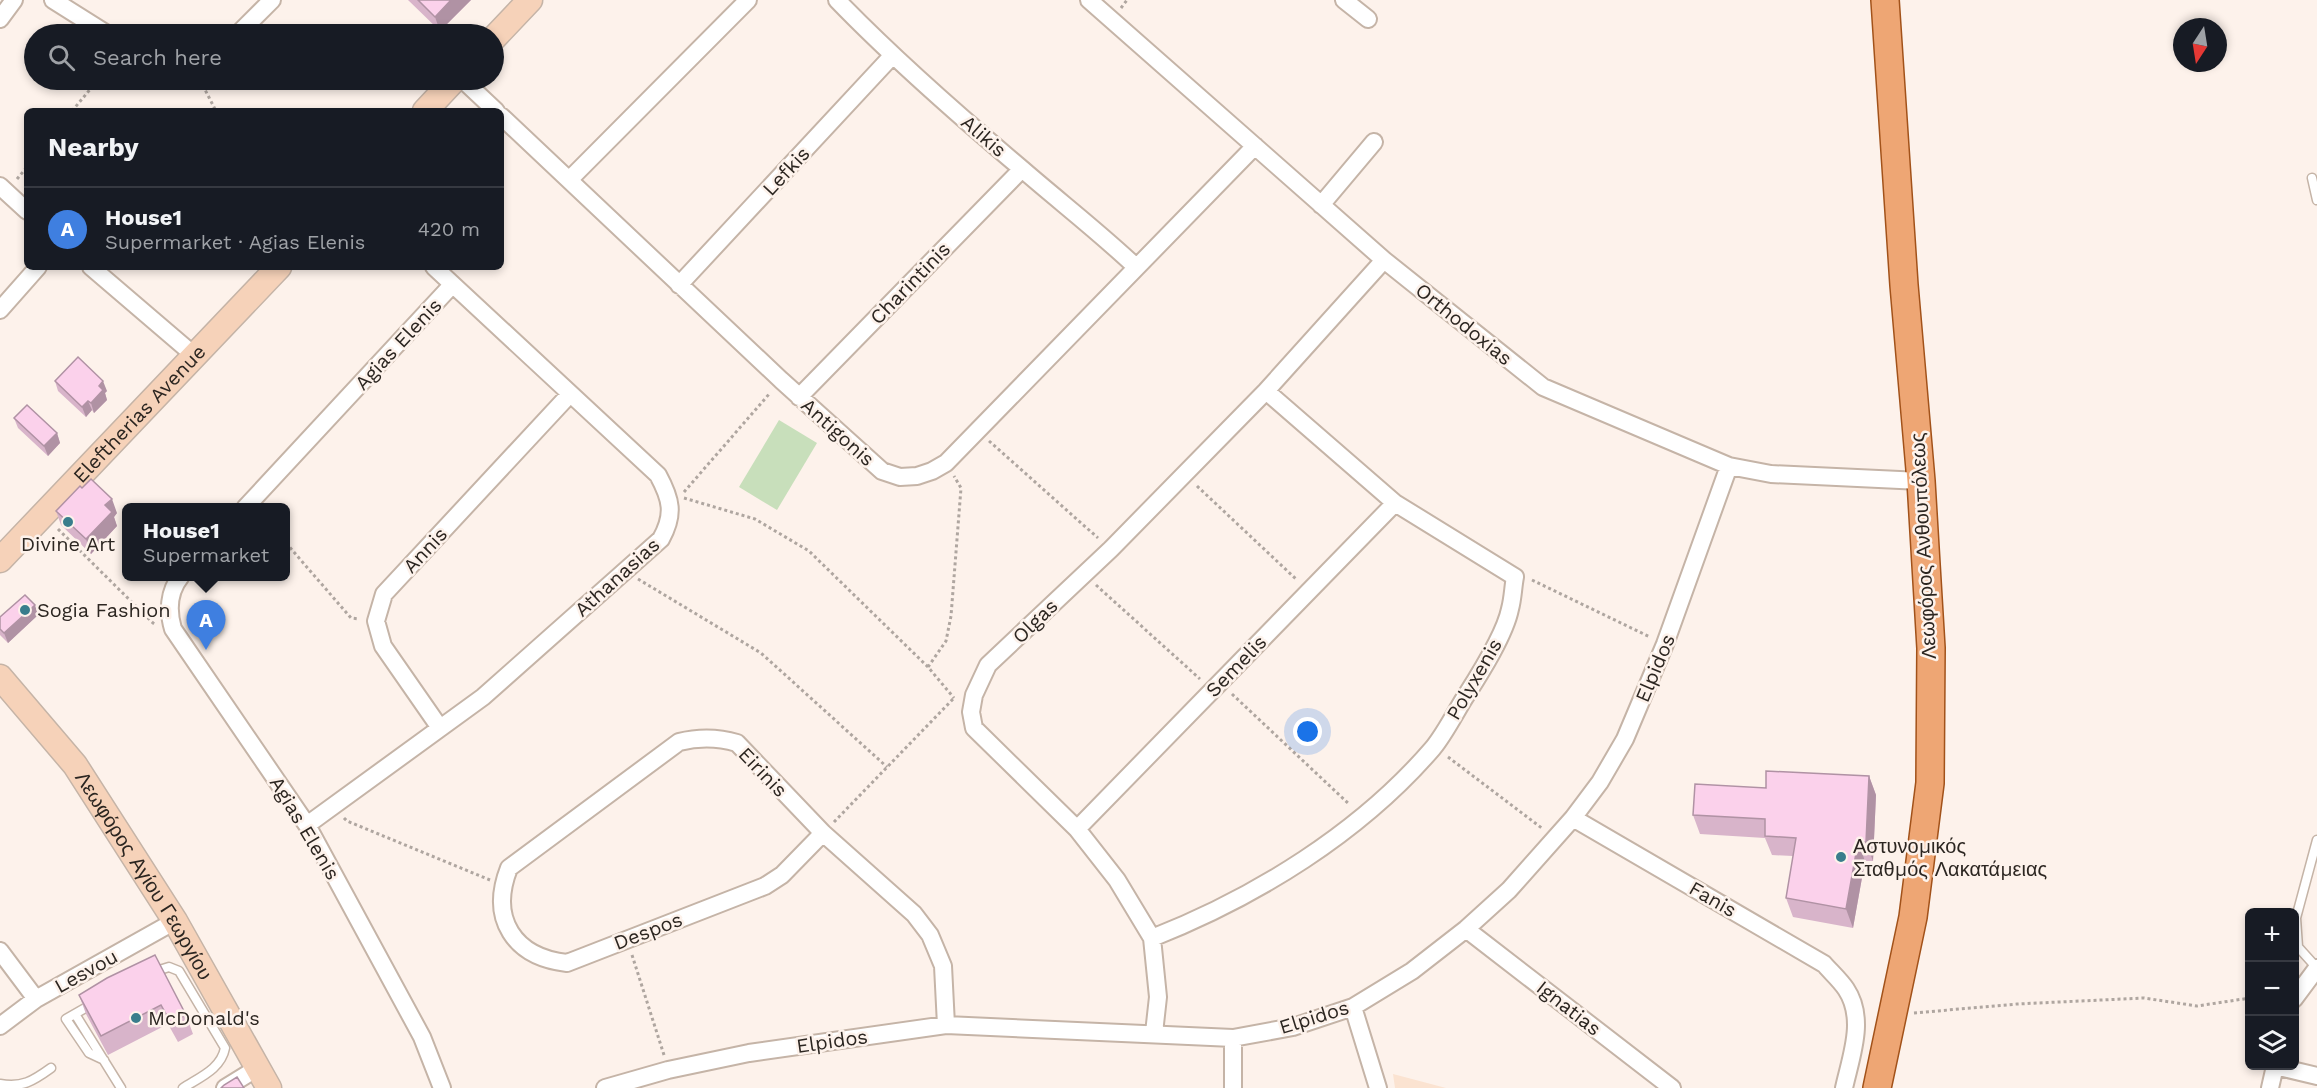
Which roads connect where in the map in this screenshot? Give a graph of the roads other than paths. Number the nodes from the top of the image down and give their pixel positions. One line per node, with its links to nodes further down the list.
1 (14, 0): 10 (street)
2 (53, 0): 12 (street)
3 (272, 0): 13 (street)
4 (530, 0): 14 (main road)
5 (747, 0): 25 (street)
6 (837, 0): 15 (street, Alikis)
7 (1089, 0): 22 (street, Orthodoxias)
8 (1344, 0): 11 (street)
9 (1885, 0): 44 (main road, Λεωφόρος Ανθουπόλεως)
10 (0, 19)
11 (1368, 19)
12 (91, 24)
13 (248, 24)
14 (504, 27)
15 (892, 56): 23 (street, Alikis); 37 (street, Lefkis)
16 (445, 90): 18 (main road)
17 (474, 90): 19 (street)
18 (428, 108)
19 (493, 108)
20 (504, 119): 25 (street, Antigonis)
21 (1374, 142): 28 (street)
22 (1255, 146): 28 (street, Orthodoxias); 31 (street, Antigonis)
23 (1022, 170): 31 (street, Alikis); 42 (street, Charintinis)
24 (2312, 178): 27 (lane)
25 (569, 180): 37 (street, Antigonis)
26 (0, 186): 29 (street)
27 (2317, 200)
28 (1321, 205): 30 (street, Orthodoxias)
29 (24, 208)
30 (1384, 260): 40 (street, Olgas); 43 (street, Orthodoxias)
31 (1136, 267): 42 (street, Antigonis)
32 (35, 270): 38 (street)
33 (95, 270): 39 (street)
34 (276, 270): 39 (main road, Eleftherias Avenue)
35 (437, 270): 36 (street, Athanasias)
36 (453, 285): 41 (street, Athanasias); 45 (street, Agias Elenis)
37 (679, 285): 42 (street, Antigonis)
38 (0, 310)
39 (195, 356): 47 (main road, Eleftherias Avenue)
40 (1266, 391): 46 (street); 53 (street, Olgas)
41 (570, 394): 50 (street, Annis); 50 (street, Athanasias)
42 (799, 397)
43 (1729, 466): 44 (street, Orthodoxias); 51 (street, Elpidos)
44 (1921, 482): 86 (main road, Λεωφόρος Ανθουπόλεως)
45 (249, 503)
46 (1395, 503): 53 (street, Semelis); 59 (street, Polyxenis)
47 (0, 560)
48 (179, 581): 52 (street, Agias Elenis)
49 (0, 677): 57 (main road, Λεωφόρος Αγίου Γεωργίου)
50 (440, 728): 52 (street, Athanasias)
51 (1573, 818): 58 (street, Elpidos); 85 (street, Fanis)
52 (307, 825): 80 (street, Agias Elenis)
53 (1077, 829): 59 (street, Olgas)
54 (823, 833): 56 (street, Despos); 56 (street, Eirinis); 67 (street, Eirinis)
55 (2317, 840): 61 (lane)
56 (503, 885)
57 (175, 921): 65 (street, Lesvou); 75 (main road, Λεωφόρος Αγίου Γεωργίου)
58 (1466, 929): 66 (street, Elpidos); 84 (street, Ignatias)
59 (1152, 938): 69 (street, Olgas)
60 (0, 951): 65 (street)
61 (2317, 968): 63 (street)
62 (140, 978): 78 (lane)
63 (2299, 993)
64 (103, 998): 77 (lane)
65 (36, 999): 68 (street, Lesvou)
66 (1353, 1007): 70 (street, Elpidos); 83 (street)
67 (946, 1025): 69 (street, Elpidos); 81 (street, Elpidos)
68 (0, 1026)
69 (1154, 1033): 70 (street, Elpidos)
70 (1233, 1038): 82 (street)
71 (51, 1068): 76 (lane)
72 (2274, 1070): 87 (street)
73 (2292, 1070): 74 (street)
74 (2317, 1076)
75 (264, 1078): 79 (street)
76 (0, 1084)
77 (121, 1088)
78 (183, 1088)
79 (225, 1088)
80 (442, 1088)
81 (605, 1088)
82 (1233, 1088)
83 (1378, 1088)
84 (1672, 1088)
85 (1844, 1088)
86 (1878, 1088)
87 (2270, 1088)

